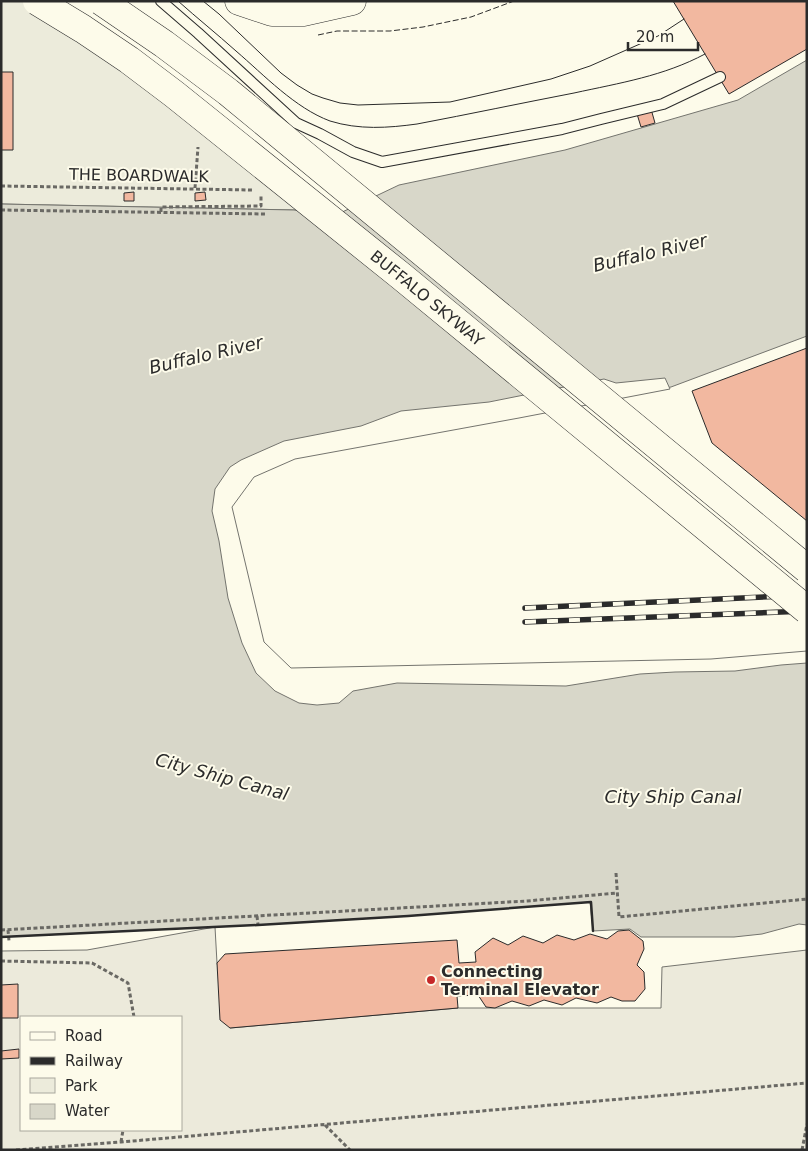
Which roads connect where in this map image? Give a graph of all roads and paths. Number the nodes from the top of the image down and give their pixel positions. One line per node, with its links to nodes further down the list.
1 (38, 1): 16 (main road, BUFFALO SKYWAY, bridge)
2 (101, 1): 15 (main road, BUFFALO SKYWAY, bridge)
3 (161, 1): 6 (lane)
4 (239, 1): 5 (main road)
5 (352, 1)
6 (720, 77)
7 (199, 139): 9 (path)
8 (1, 186): 9 (path, THE BOARDWALK)
9 (195, 188): 10 (path, THE BOARDWALK)
10 (261, 190)
11 (262, 206): 13 (path)
12 (1, 210): 13 (path)
13 (161, 212): 14 (path)
14 (266, 214)
15 (807, 569)
16 (807, 610)
17 (616, 873): 18 (path)
18 (617, 893): 19 (path); 20 (path)
19 (807, 899)
20 (257, 916): 21 (path); 23 (path)
21 (258, 925)
22 (1, 930): 23 (path)
23 (8, 930): 24 (path)
24 (9, 941)
25 (1, 961): 26 (path)
26 (134, 1016)
27 (807, 1083): 29 (path)
28 (807, 1124): 34 (path)
29 (325, 1125): 31 (path); 33 (path)
30 (123, 1131): 31 (path)
31 (122, 1142): 32 (path)
32 (16, 1150)
33 (350, 1150)
34 (802, 1150)

